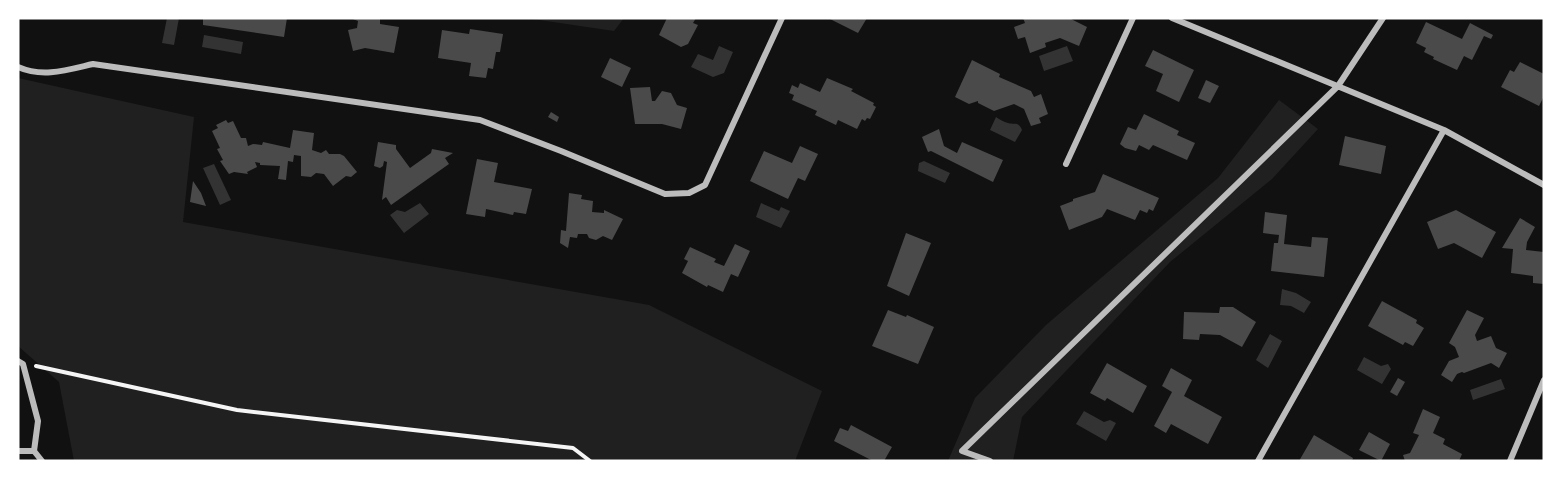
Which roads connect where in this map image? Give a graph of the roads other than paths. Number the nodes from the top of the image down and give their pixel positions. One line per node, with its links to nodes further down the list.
1 (782, 18): 5 (street)
2 (1133, 18): 8 (street)
3 (1173, 18): 6 (street)
4 (1383, 18): 6 (street)
5 (18, 67)
6 (1338, 86): 7 (street); 15 (street)
7 (1444, 130): 9 (street); 16 (street)
8 (1065, 164)
9 (1544, 185)
10 (21, 362): 13 (street)
11 (1544, 380): 17 (street)
12 (18, 451): 13 (street)
13 (34, 451): 14 (street)
14 (42, 461)
15 (990, 461)
16 (1258, 461)
17 (1510, 461)

